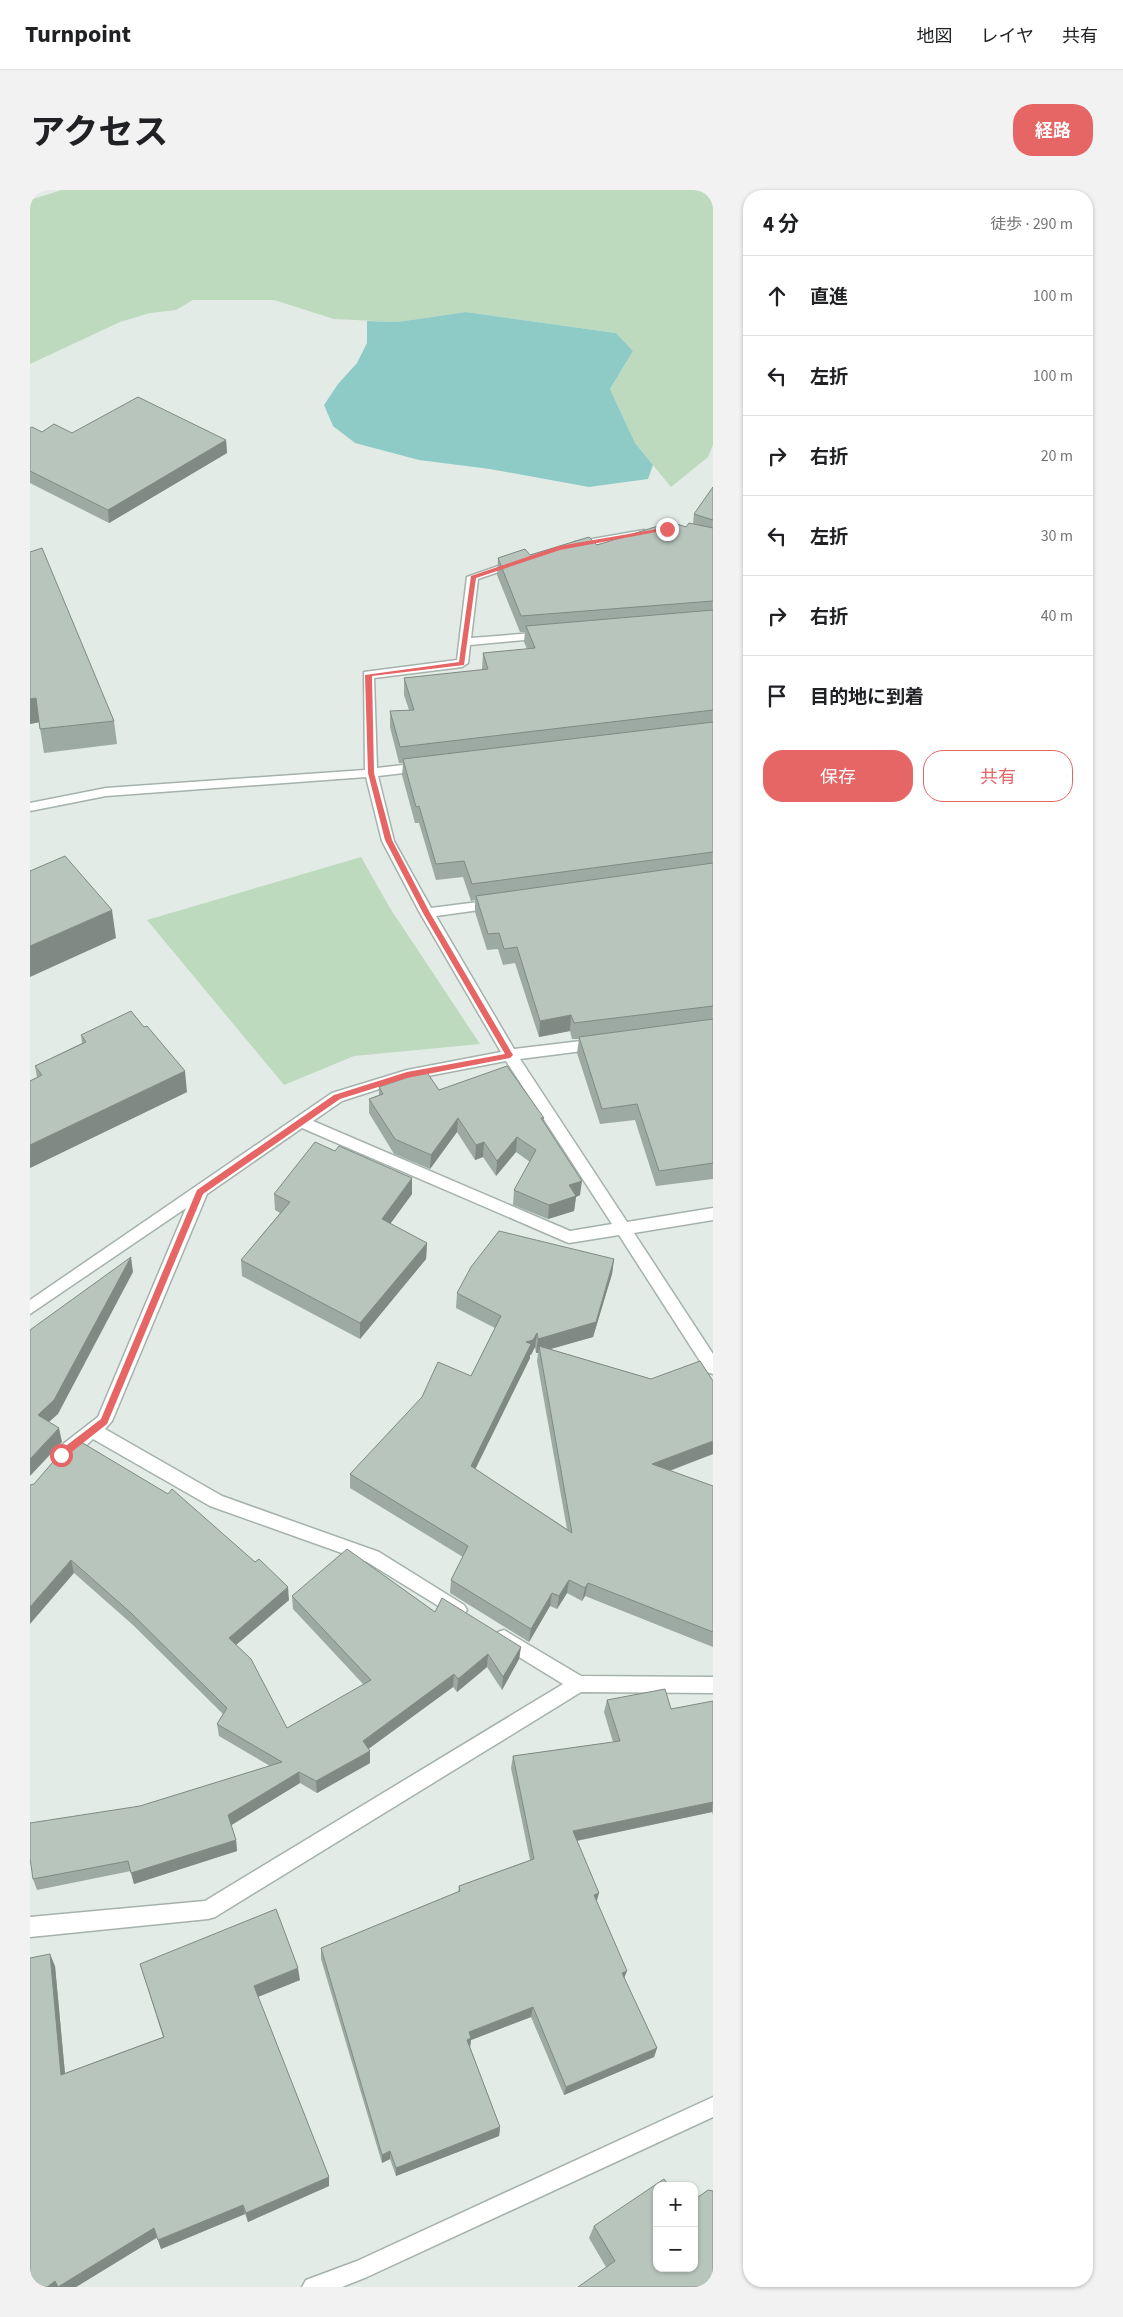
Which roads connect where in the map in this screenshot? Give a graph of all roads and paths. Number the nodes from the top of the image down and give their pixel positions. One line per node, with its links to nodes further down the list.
1 (658, 530): 2 (street)
2 (559, 548)
3 (525, 560): 5 (street)
4 (554, 635): 5 (street)
5 (465, 642): 7 (street)
6 (430, 766): 7 (street)
7 (371, 773): 8 (street); 10 (street)
8 (30, 807)
9 (506, 902): 10 (street)
10 (427, 913): 12 (street)
11 (616, 1041): 12 (street)
12 (510, 1055): 13 (street); 16 (street)
13 (299, 1122): 14 (street); 16 (street)
14 (200, 1192): 17 (street); 19 (street)
15 (713, 1214): 16 (street)
16 (623, 1228): 18 (street)
17 (30, 1308)
18 (713, 1367)
19 (92, 1430): 20 (street); 21 (street)
20 (55, 1462)
21 (472, 1618)
22 (488, 1628): 23 (street)
23 (579, 1684): 24 (street); 25 (street)
24 (713, 1685)
25 (30, 1927)
26 (713, 2107): 27 (street)
27 (312, 2287)

